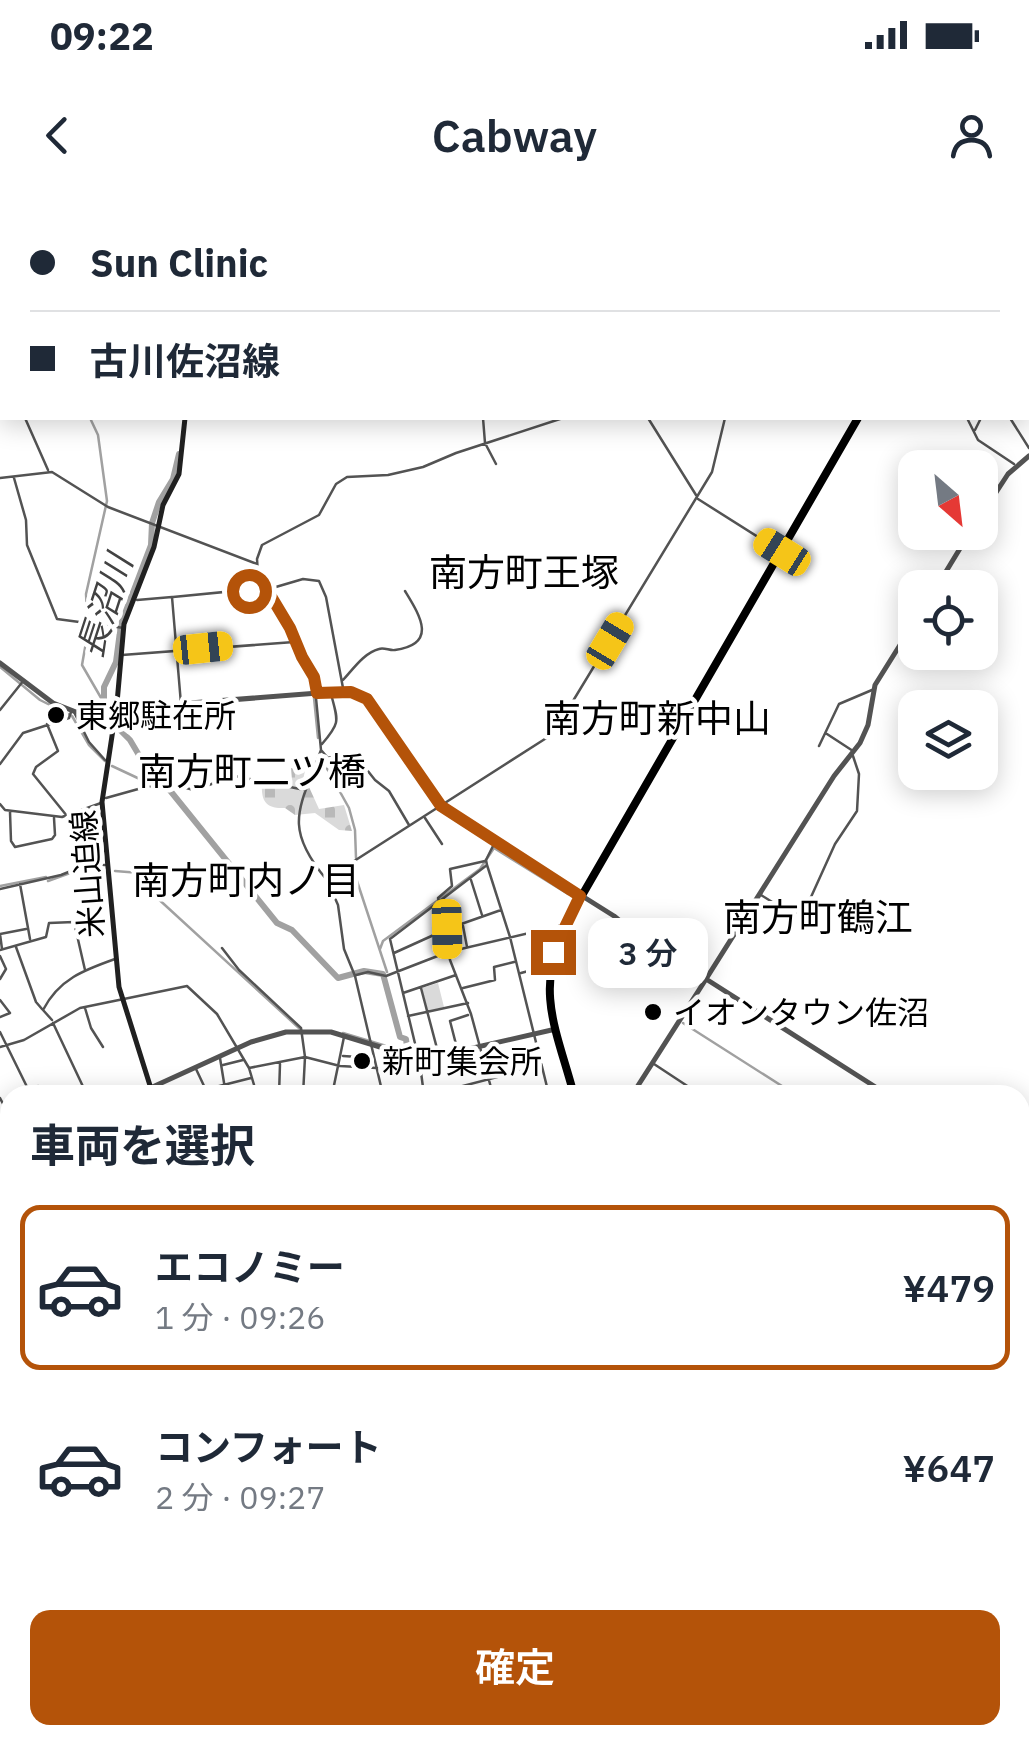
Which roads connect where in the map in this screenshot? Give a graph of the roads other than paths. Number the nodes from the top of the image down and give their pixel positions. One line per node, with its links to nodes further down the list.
1 (26, 420): 17 (street)
2 (185, 420): 22 (main road, 米山迫線)
3 (482, 420): 12 (street)
4 (557, 420): 12 (street)
5 (649, 420): 21 (street)
6 (726, 420): 21 (street)
7 (857, 420): 23 (main road)
8 (968, 420): 11 (street)
9 (980, 420): 11 (street)
10 (1011, 420): 13 (street)
11 (974, 433): 16 (street)
12 (485, 444): 15 (street); 24 (street)
13 (1029, 448)
14 (1029, 456): 16 (street)
15 (496, 464)
16 (1017, 466): 20 (street)
17 (48, 472): 18 (street); 22 (street)
18 (14, 476): 19 (street); 29 (street)
19 (0, 478)
20 (998, 492)
21 (697, 498): 23 (street); 55 (street)
22 (158, 525): 24 (street); 28 (main road, 米山迫線)
23 (782, 552): 70 (main road)
24 (257, 564): 25 (street)
25 (267, 589): 27 (street); 30 (street); 35 (street)
26 (404, 592): 35 (street)
27 (172, 597): 28 (street); 32 (street)
28 (133, 600): 29 (main road, 米山迫線)
29 (122, 628): 33 (main road, 米山迫線)
30 (296, 642): 32 (street); 40 (street)
31 (898, 648): 38 (street)
32 (176, 651): 33 (street); 41 (street)
33 (121, 655): 43 (main road, 米山迫線)
34 (0, 663): 36 (street)
35 (342, 681): 37 (street)
36 (22, 682): 42 (street); 44 (street)
37 (343, 689)
38 (873, 690): 46 (street); 49 (street)
39 (331, 692): 40 (street); 48 (street); 55 (street)
40 (317, 693): 41 (street); 48 (street)
41 (181, 706): 43 (street)
42 (0, 710)
43 (116, 710): 44 (street); 50 (main road, 米山迫線)
44 (72, 713): 45 (street); 50 (street)
45 (47, 724): 51 (street); 57 (street)
46 (827, 734): 47 (street); 49 (street)
47 (819, 746)
48 (321, 748): 52 (street); 60 (street)
49 (853, 753): 69 (street); 69 (street)
50 (108, 762): 53 (main road, 米山迫線)
51 (0, 764)
52 (306, 790): 53 (street); 65 (street)
53 (102, 800): 57 (street); 64 (main road, 米山迫線)
54 (0, 804): 56 (street)
55 (441, 806): 58 (street); 61 (street)
56 (10, 811): 59 (street); 59 (street)
57 (66, 816): 59 (street)
58 (424, 816): 60 (street); 62 (street)
59 (54, 817)
60 (410, 826): 65 (street)
61 (495, 842): 63 (street); 70 (street)
62 (442, 844)
63 (487, 862): 66 (street); 71 (street); 72 (street)
64 (106, 866): 67 (street); 87 (main road, 米山迫線)
65 (326, 878): 92 (street)
66 (470, 878): 71 (street); 73 (street)
67 (20, 884): 68 (street); 76 (street)
68 (0, 888)
69 (760, 895): 96 (street)
70 (580, 896): 75 (main road); 96 (street)
71 (439, 901): 77 (street); 86 (street)
72 (501, 910): 73 (street); 78 (street)
73 (482, 917): 74 (street)
74 (462, 924): 77 (street); 83 (street)
75 (563, 927): 78 (street); 80 (main road)
76 (28, 929): 79 (street); 84 (street)
77 (447, 929): 85 (street); 86 (street)
78 (510, 938): 83 (street); 88 (street)
79 (30, 940): 81 (street); 90 (street)
80 (558, 941): 89 (main road); 101 (street)
81 (15, 944): 84 (street); 105 (street)
82 (222, 948): 113 (street)
83 (468, 949): 85 (street)
84 (1, 952): 95 (street)
85 (448, 952): 91 (street); 94 (street)
86 (393, 954): 91 (street)
87 (115, 959): 90 (street); 100 (main road, 米山迫線)
88 (515, 961): 93 (street); 98 (street)
89 (549, 966): 93 (street); 101 (main road)
90 (85, 970): 105 (street)
91 (397, 972): 92 (street); 99 (street)
92 (355, 974): 116 (street)
93 (518, 974): 115 (street)
94 (456, 975): 97 (street); 98 (street)
95 (0, 979)
96 (706, 979): 130 (street); 158 (street)
97 (421, 988): 99 (street); 106 (street)
98 (462, 988): 103 (street)
99 (402, 994): 108 (street)
100 (121, 998): 104 (street); 119 (street); 142 (main road, 米山迫線)
101 (549, 999): 111 (main road)
102 (0, 1000): 109 (street)
103 (468, 1003): 106 (street); 107 (street)
104 (84, 1007): 110 (street); 117 (street)
105 (43, 1010): 110 (street)
106 (428, 1012): 108 (street); 126 (street)
107 (472, 1014): 120 (street); 121 (street)
108 (407, 1016): 125 (street)
109 (0, 1017)
110 (53, 1021): 118 (street); 141 (street)
111 (556, 1030): 115 (street); 155 (main road)
112 (0, 1032): 118 (street)
113 (302, 1032): 114 (street); 119 (street); 124 (street)
114 (344, 1035): 116 (street); 123 (street)
115 (533, 1035): 120 (street); 133 (street)
116 (370, 1042): 125 (street); 127 (street)
117 (103, 1046)
118 (3, 1047): 140 (street)
119 (238, 1047): 122 (street); 128 (street)
120 (481, 1047): 121 (street); 138 (street)
121 (459, 1053): 126 (street)
122 (220, 1056): 131 (street); 134 (street)
123 (341, 1056): 127 (street); 132 (street)
124 (304, 1057): 129 (street); 132 (street); 148 (street)
125 (417, 1057): 126 (street); 151 (street)
126 (439, 1057)
127 (374, 1058): 136 (street)
128 (244, 1059): 131 (street); 135 (street)
129 (280, 1062): 135 (street); 147 (street)
130 (653, 1063): 156 (street); 157 (street)
131 (223, 1066): 139 (street)
132 (340, 1066): 136 (street); 149 (street)
133 (541, 1066): 138 (street); 154 (street)
134 (196, 1067): 143 (street); 144 (street)
135 (249, 1068): 137 (street)
136 (376, 1068): 150 (street)
137 (252, 1078): 139 (street); 146 (street)
138 (489, 1079): 152 (street); 153 (street)
139 (226, 1084): 145 (street)
140 (25, 1085)
141 (82, 1085)
142 (150, 1085)
143 (163, 1085)
144 (203, 1085)
145 (220, 1085)
146 (254, 1085)
147 (279, 1085)
148 (303, 1085)
149 (335, 1085)
150 (380, 1085)
151 (424, 1085)
152 (465, 1085)
153 (490, 1085)
154 (546, 1085)
155 (571, 1085)
156 (639, 1085)
157 (686, 1085)
158 (869, 1085)

